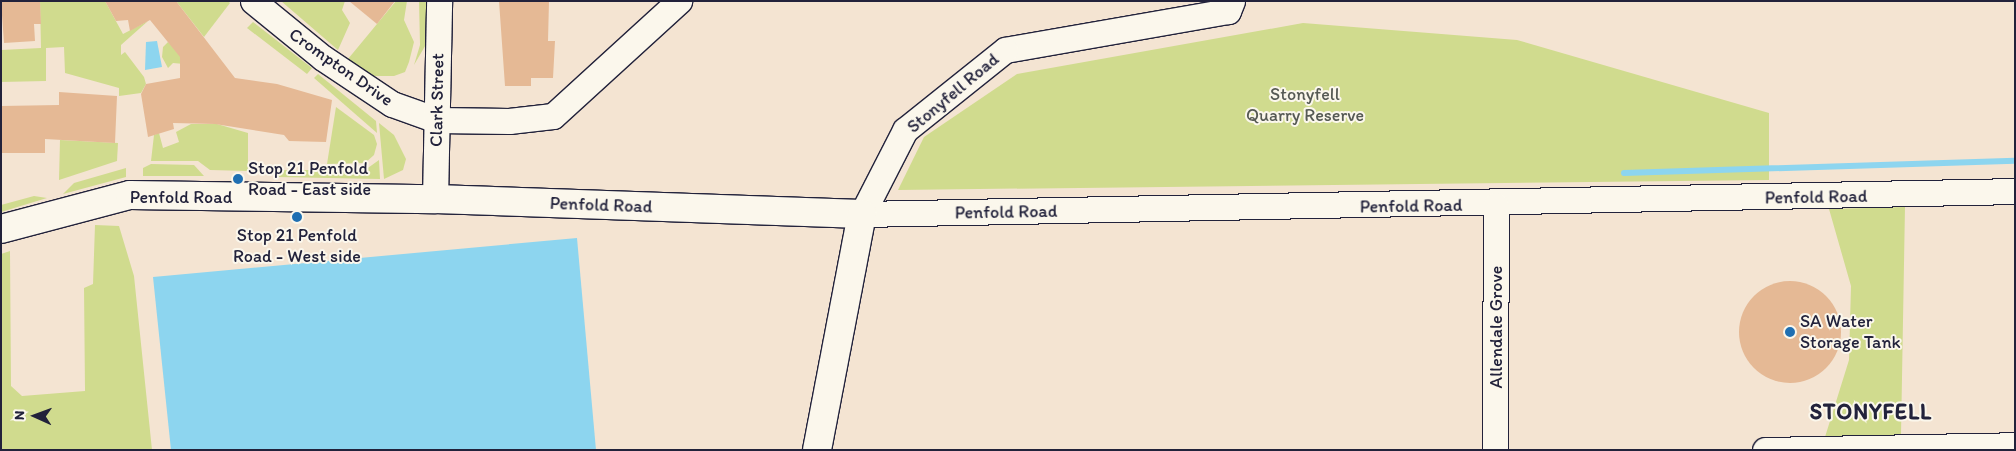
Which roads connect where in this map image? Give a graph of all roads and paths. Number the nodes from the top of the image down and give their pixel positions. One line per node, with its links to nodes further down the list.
1 (253, 1): 5 (street, Crompton Drive)
2 (439, 1): 5 (street, Clark Street)
3 (678, 1): 5 (street, Crompton Drive)
4 (1232, 1): 9 (street, Stonyfell Road)
5 (436, 120): 7 (street, Clark Street)
6 (2015, 192): 8 (street, Penfold Road)
7 (435, 199): 9 (street, Penfold Road); 10 (street, Penfold Road)
8 (1496, 205): 9 (street, Penfold Road); 13 (street, Allendale Grove)
9 (862, 214): 12 (street, Stonyfell Road)
10 (1, 229)
11 (2015, 445): 14 (street)
12 (817, 450)
13 (1495, 450)
14 (1765, 450)

